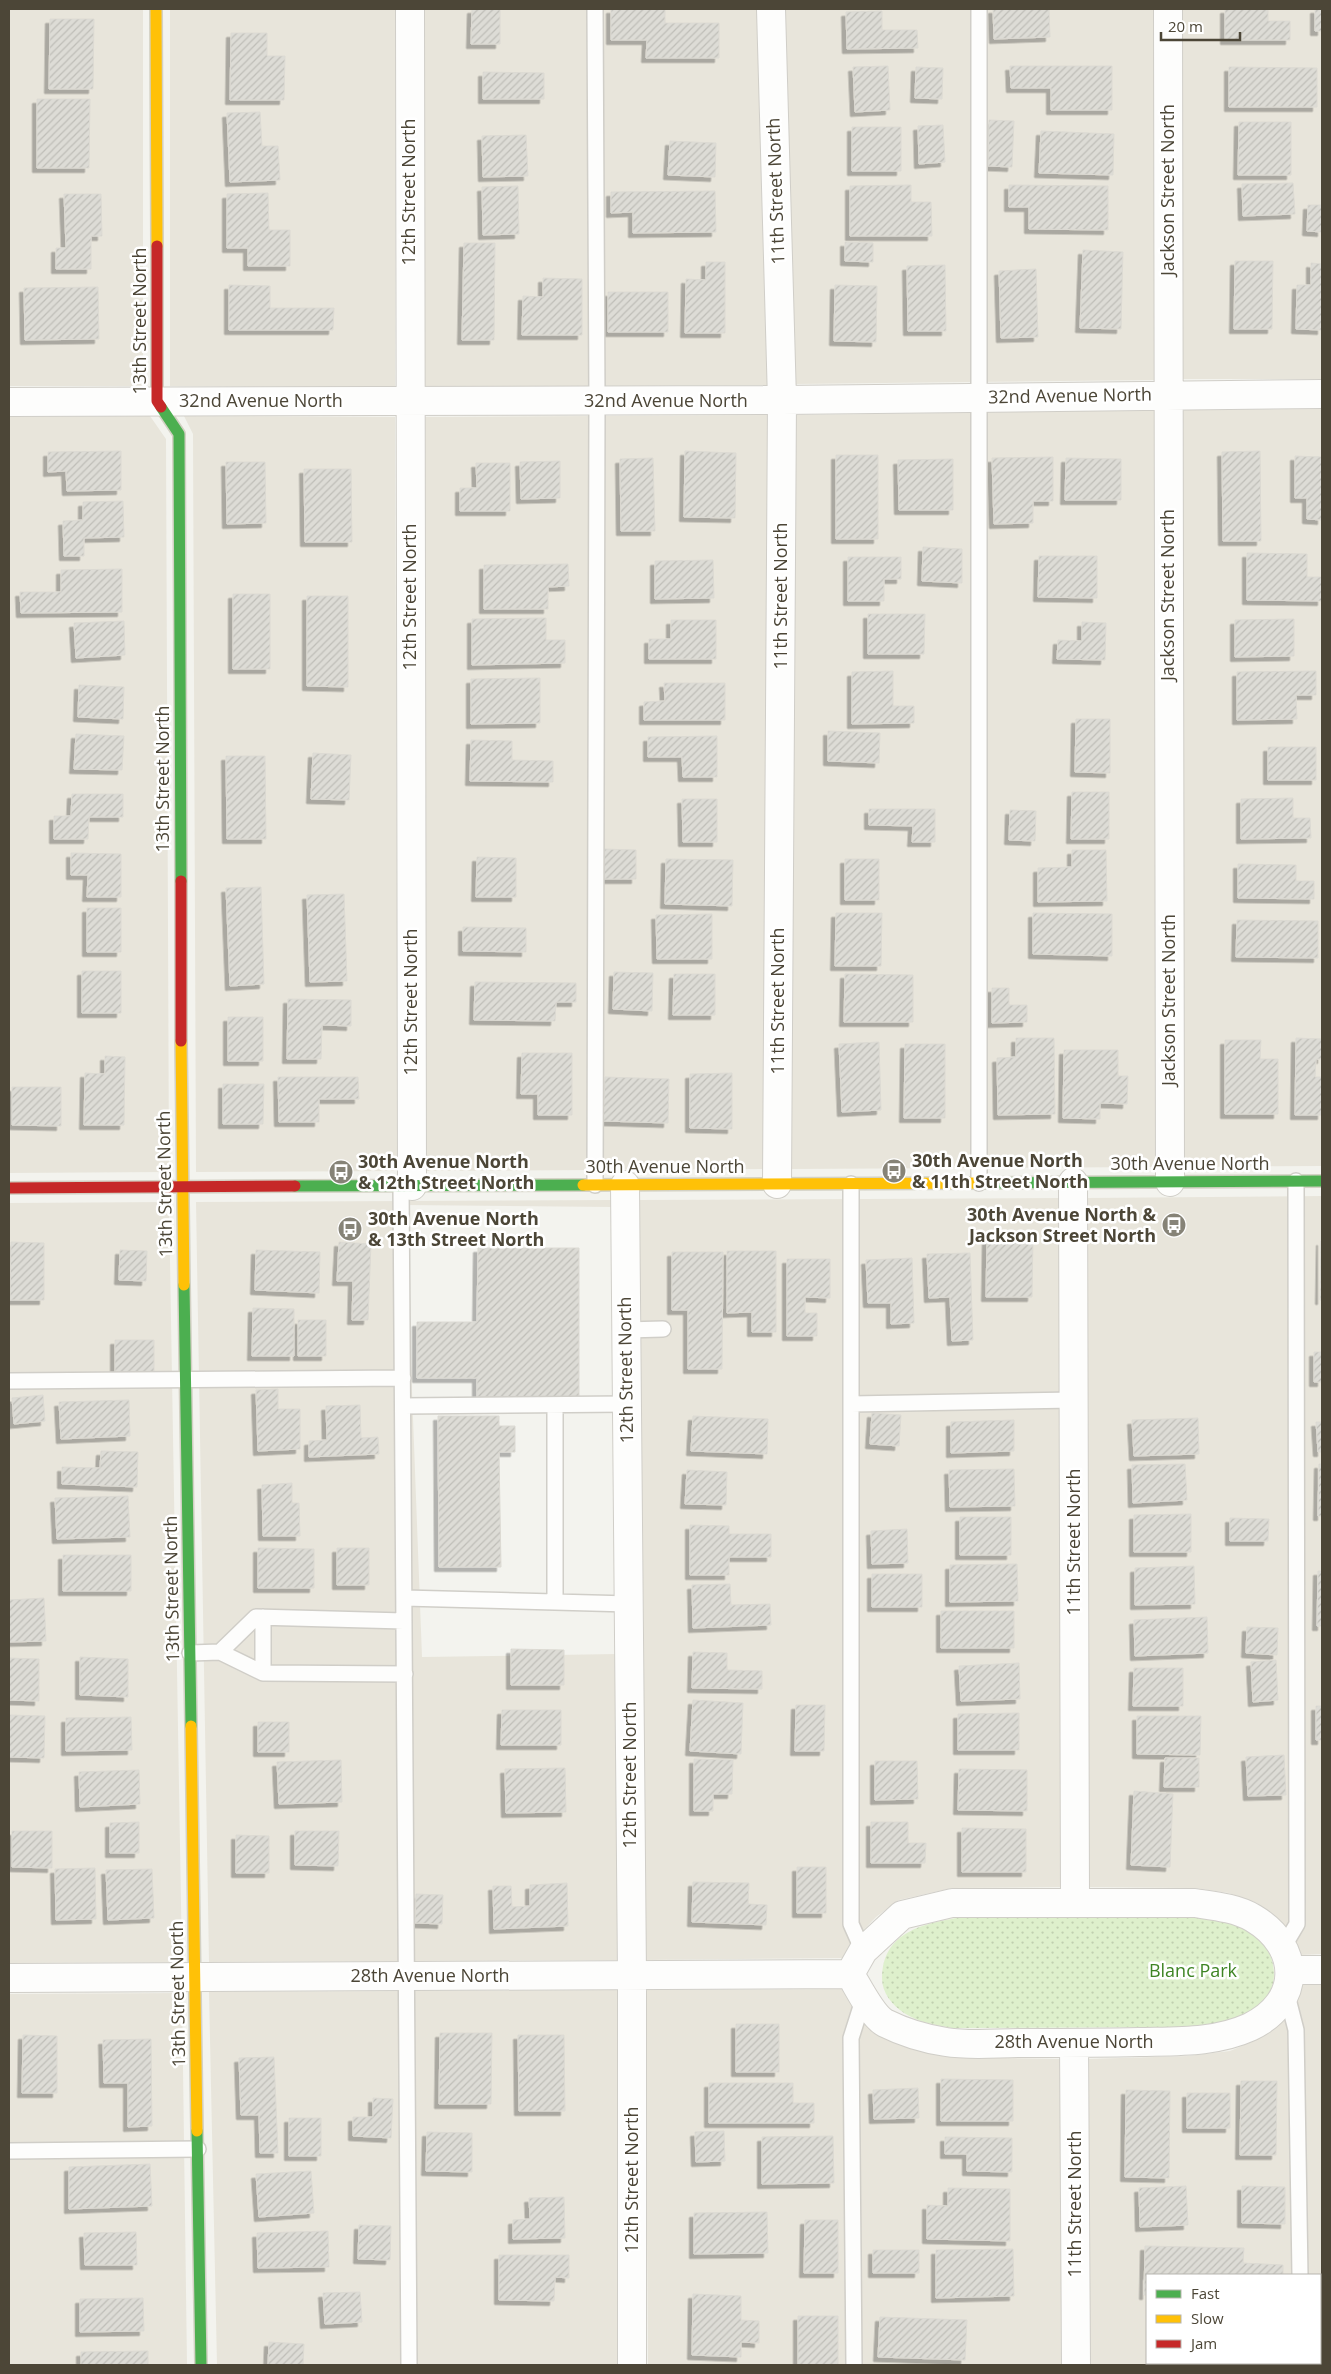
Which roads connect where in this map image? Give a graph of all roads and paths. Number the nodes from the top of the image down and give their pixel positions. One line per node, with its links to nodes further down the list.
1 (156, 9): 11 (street, 13th Street North)
2 (410, 9): 14 (street, 12th Street North)
3 (595, 9): 12 (lane)
4 (771, 9): 10 (street, 11th Street North)
5 (979, 9): 9 (lane)
6 (1168, 9): 8 (street, Jackson Street North)
7 (1322, 394): 8 (street, 32nd Avenue North)
8 (1168, 395): 9 (street, 32nd Avenue North); 18 (street, Jackson Street North)
9 (978, 397): 10 (street, 32nd Avenue North); 19 (lane)
10 (782, 400): 12 (street, 32nd Avenue North); 20 (street, 11th Street North)
11 (157, 401): 13 (street, 32nd Avenue North); 14 (street, 32nd Avenue North); 25 (street, 13th Street North)
12 (597, 401): 14 (street, 32nd Avenue North); 22 (lane)
13 (9, 402)
14 (409, 402): 24 (street, 12th Street North)
15 (1296, 1181): 16 (street, 30th Avenue North); 18 (street, 30th Avenue North); 48 (lane)
16 (1322, 1181)
17 (1073, 1182): 18 (street, 30th Avenue North); 19 (street, 30th Avenue North); 32 (street, 11th Street North)
18 (1170, 1182)
19 (979, 1183): 21 (street, 30th Avenue North)
20 (777, 1184): 21 (street, 30th Avenue North); 23 (street, 30th Avenue North)
21 (851, 1184): 34 (lane)
22 (595, 1185): 23 (street, 30th Avenue North); 24 (street, 30th Avenue North)
23 (625, 1185): 27 (street, 12th Street North)
24 (406, 1186): 25 (street, 30th Avenue North); 29 (lane)
25 (182, 1187): 26 (street, 30th Avenue North); 30 (street, 13th Street North)
26 (9, 1188)
27 (626, 1330): 28 (lane); 33 (street, 12th Street North)
28 (663, 1330)
29 (403, 1378): 30 (lane); 36 (lane)
30 (186, 1380): 31 (lane); 43 (street, 13th Street North)
31 (9, 1381)
32 (1074, 1400): 34 (lane); 46 (street, 11th Street North)
33 (627, 1404): 35 (lane); 39 (street, 12th Street North)
34 (851, 1404): 47 (lane)
35 (555, 1405): 36 (lane); 38 (lane)
36 (403, 1406): 37 (lane)
37 (404, 1598): 38 (lane); 41 (lane)
38 (555, 1602): 39 (lane)
39 (629, 1604): 50 (street, 12th Street North)
40 (263, 1617): 41 (lane); 42 (lane); 44 (lane)
41 (404, 1620): 45 (lane)
42 (220, 1652): 43 (lane); 44 (lane)
43 (190, 1653): 52 (street, 13th Street North)
44 (263, 1673): 45 (lane)
45 (405, 1674): 51 (lane)
46 (1075, 1902): 47 (street); 48 (street)
47 (857, 1963): 50 (street, 28th Avenue North); 54 (street, 28th Avenue North)
48 (1287, 1969): 49 (street); 55 (street, 28th Avenue North); 58 (lane)
49 (1322, 1970)
50 (632, 1975): 51 (street, 28th Avenue North); 61 (street, 12th Street North)
51 (406, 1976): 52 (street, 28th Avenue North); 60 (lane)
52 (196, 1977): 53 (street, 28th Avenue North); 56 (street, 13th Street North)
53 (9, 1978)
54 (864, 1998): 55 (street, 28th Avenue North); 62 (lane)
55 (1074, 2043): 63 (street, 11th Street North)
56 (198, 2149): 57 (lane); 59 (street, 13th Street North)
57 (9, 2151)
58 (1300, 2274)
59 (201, 2365)
60 (409, 2365)
61 (632, 2365)
62 (854, 2365)
63 (1076, 2365)

